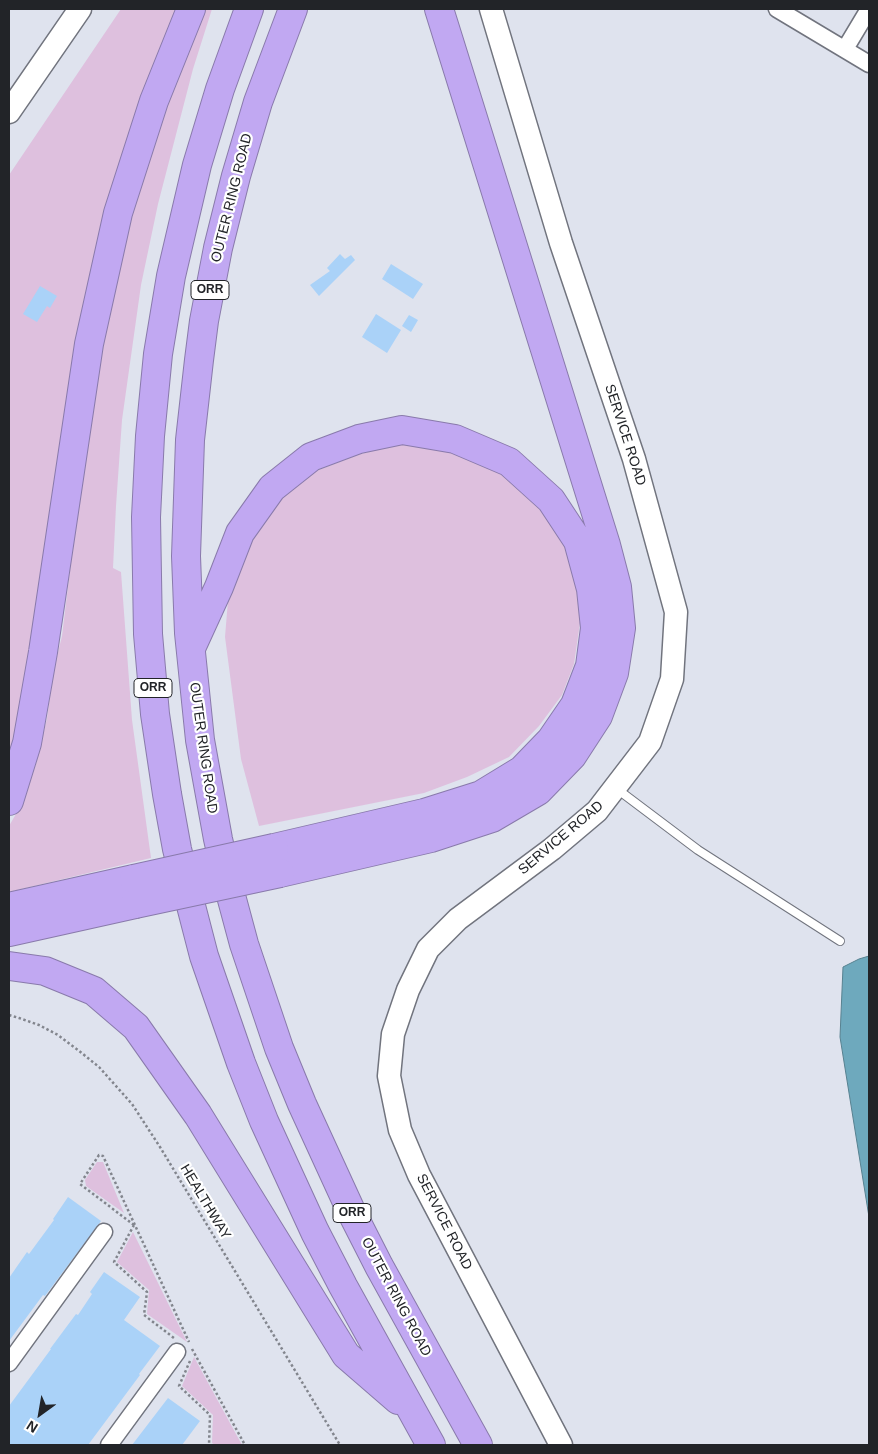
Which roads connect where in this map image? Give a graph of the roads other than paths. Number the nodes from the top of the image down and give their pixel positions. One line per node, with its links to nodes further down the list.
1 (64, 9): 12 (main road)
2 (80, 9): 13 (main road)
3 (191, 9): 16 (highway)
4 (249, 9): 26 (highway, ORR)
5 (293, 9): 14 (highway, OUTER RING ROAD / ORR)
6 (439, 9): 17 (highway)
7 (491, 9): 15 (main road, SERVICE ROAD)
8 (777, 9): 10 (street)
9 (869, 9): 10 (street)
10 (845, 49): 11 (street)
11 (869, 64)
12 (9, 89)
13 (9, 111)
14 (190, 650): 17 (highway); 29 (highway, OUTER RING ROAD / ORR)
15 (615, 788): 21 (lane); 30 (main road, SERVICE ROAD)
16 (9, 801)
17 (277, 860): 18 (highway, bridge)
18 (134, 892): 19 (highway); 20 (highway)
19 (9, 907)
20 (9, 932)
21 (840, 941)
22 (9, 966): 26 (highway)
23 (104, 1232): 25 (street)
24 (184, 1348): 27 (street)
25 (9, 1362)
26 (413, 1414): 28 (highway, ORR)
27 (109, 1445)
28 (431, 1445)
29 (478, 1445)
30 (561, 1445)

